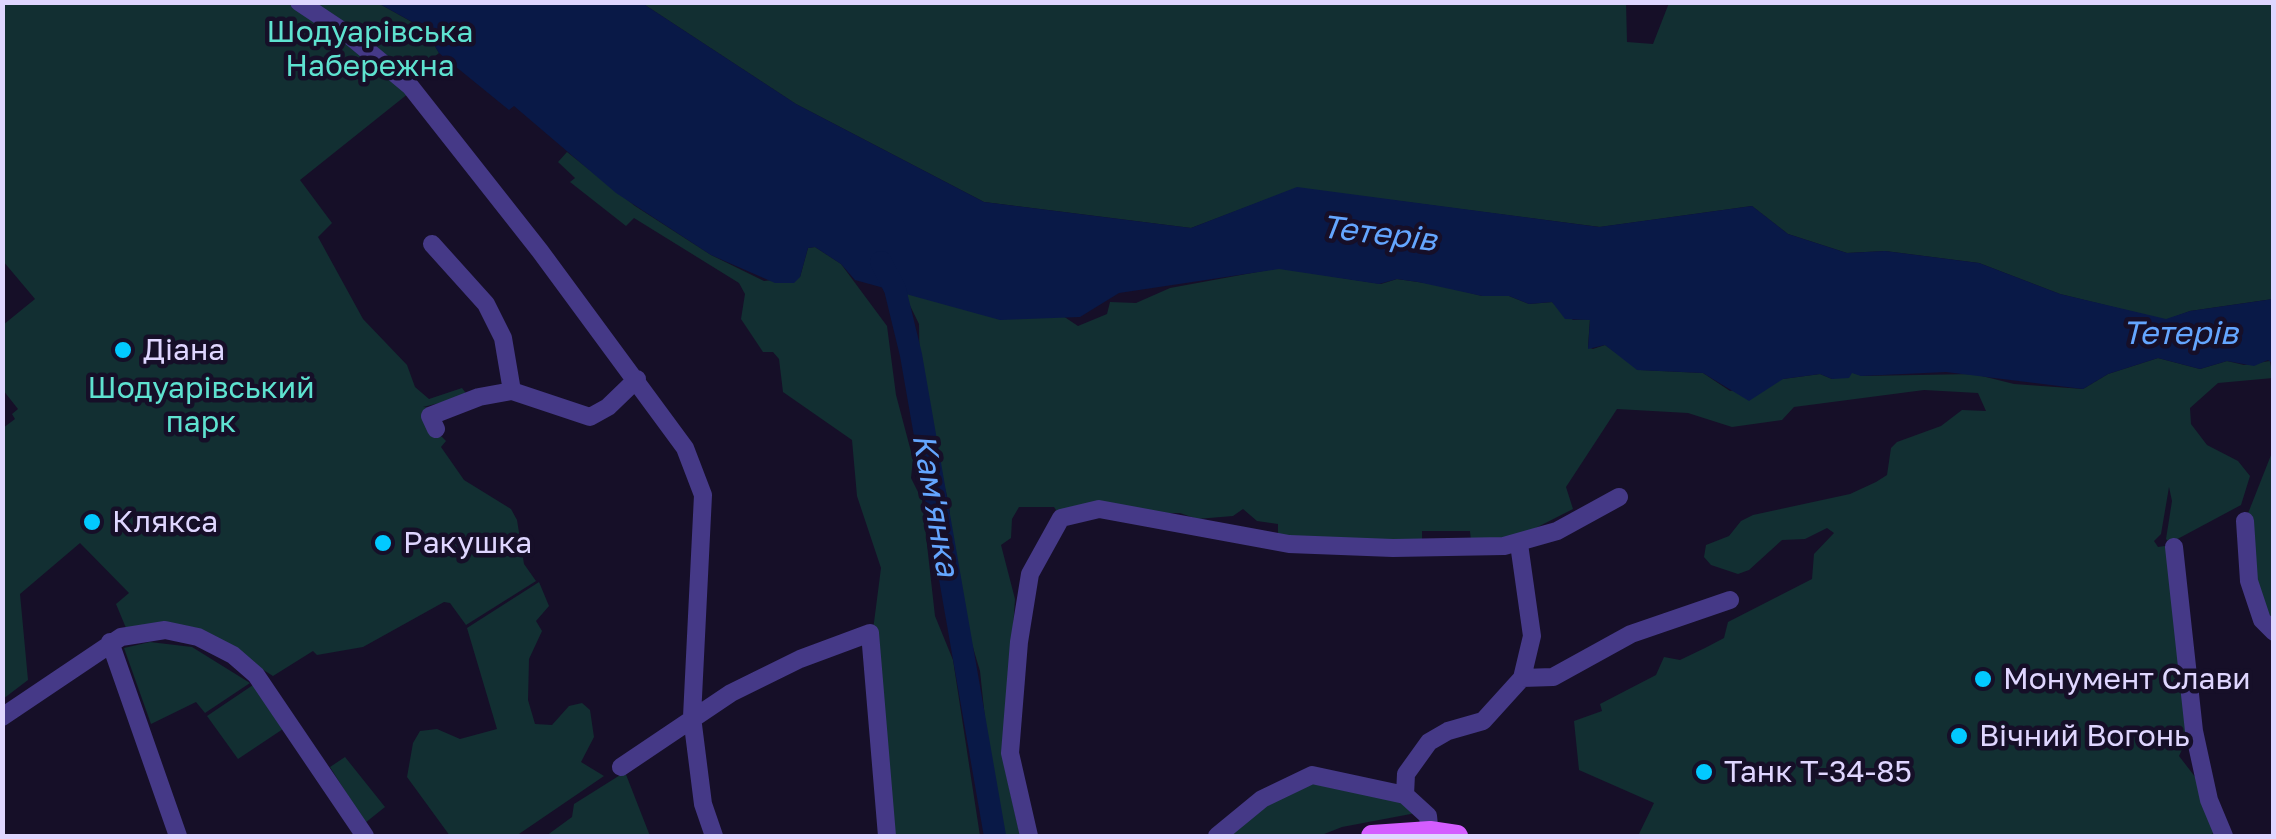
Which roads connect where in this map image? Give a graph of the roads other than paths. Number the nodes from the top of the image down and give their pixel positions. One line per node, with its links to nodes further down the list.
1 (299, 2): 3 (street)
2 (432, 244): 4 (street)
3 (636, 380): 4 (street); 15 (street)
4 (512, 391): 5 (street)
5 (436, 428)
6 (1619, 497): 8 (street)
7 (2245, 522): 11 (street)
8 (1519, 544): 13 (street); 23 (street)
9 (2174, 547): 27 (street)
10 (1730, 600): 13 (street)
11 (2274, 632)
12 (110, 642): 14 (street); 19 (street); 20 (street)
13 (1522, 678): 17 (street)
14 (2, 716)
15 (692, 717): 16 (street); 21 (street); 22 (street)
16 (620, 767)
17 (1405, 796): 18 (street); 24 (street)
18 (1430, 834): 25 (main road); 26 (main road)
19 (178, 836)
20 (365, 836)
21 (714, 836)
22 (888, 836)
23 (1029, 836)
24 (1217, 836)
25 (1372, 836)
26 (1457, 836)
27 (2224, 836)

